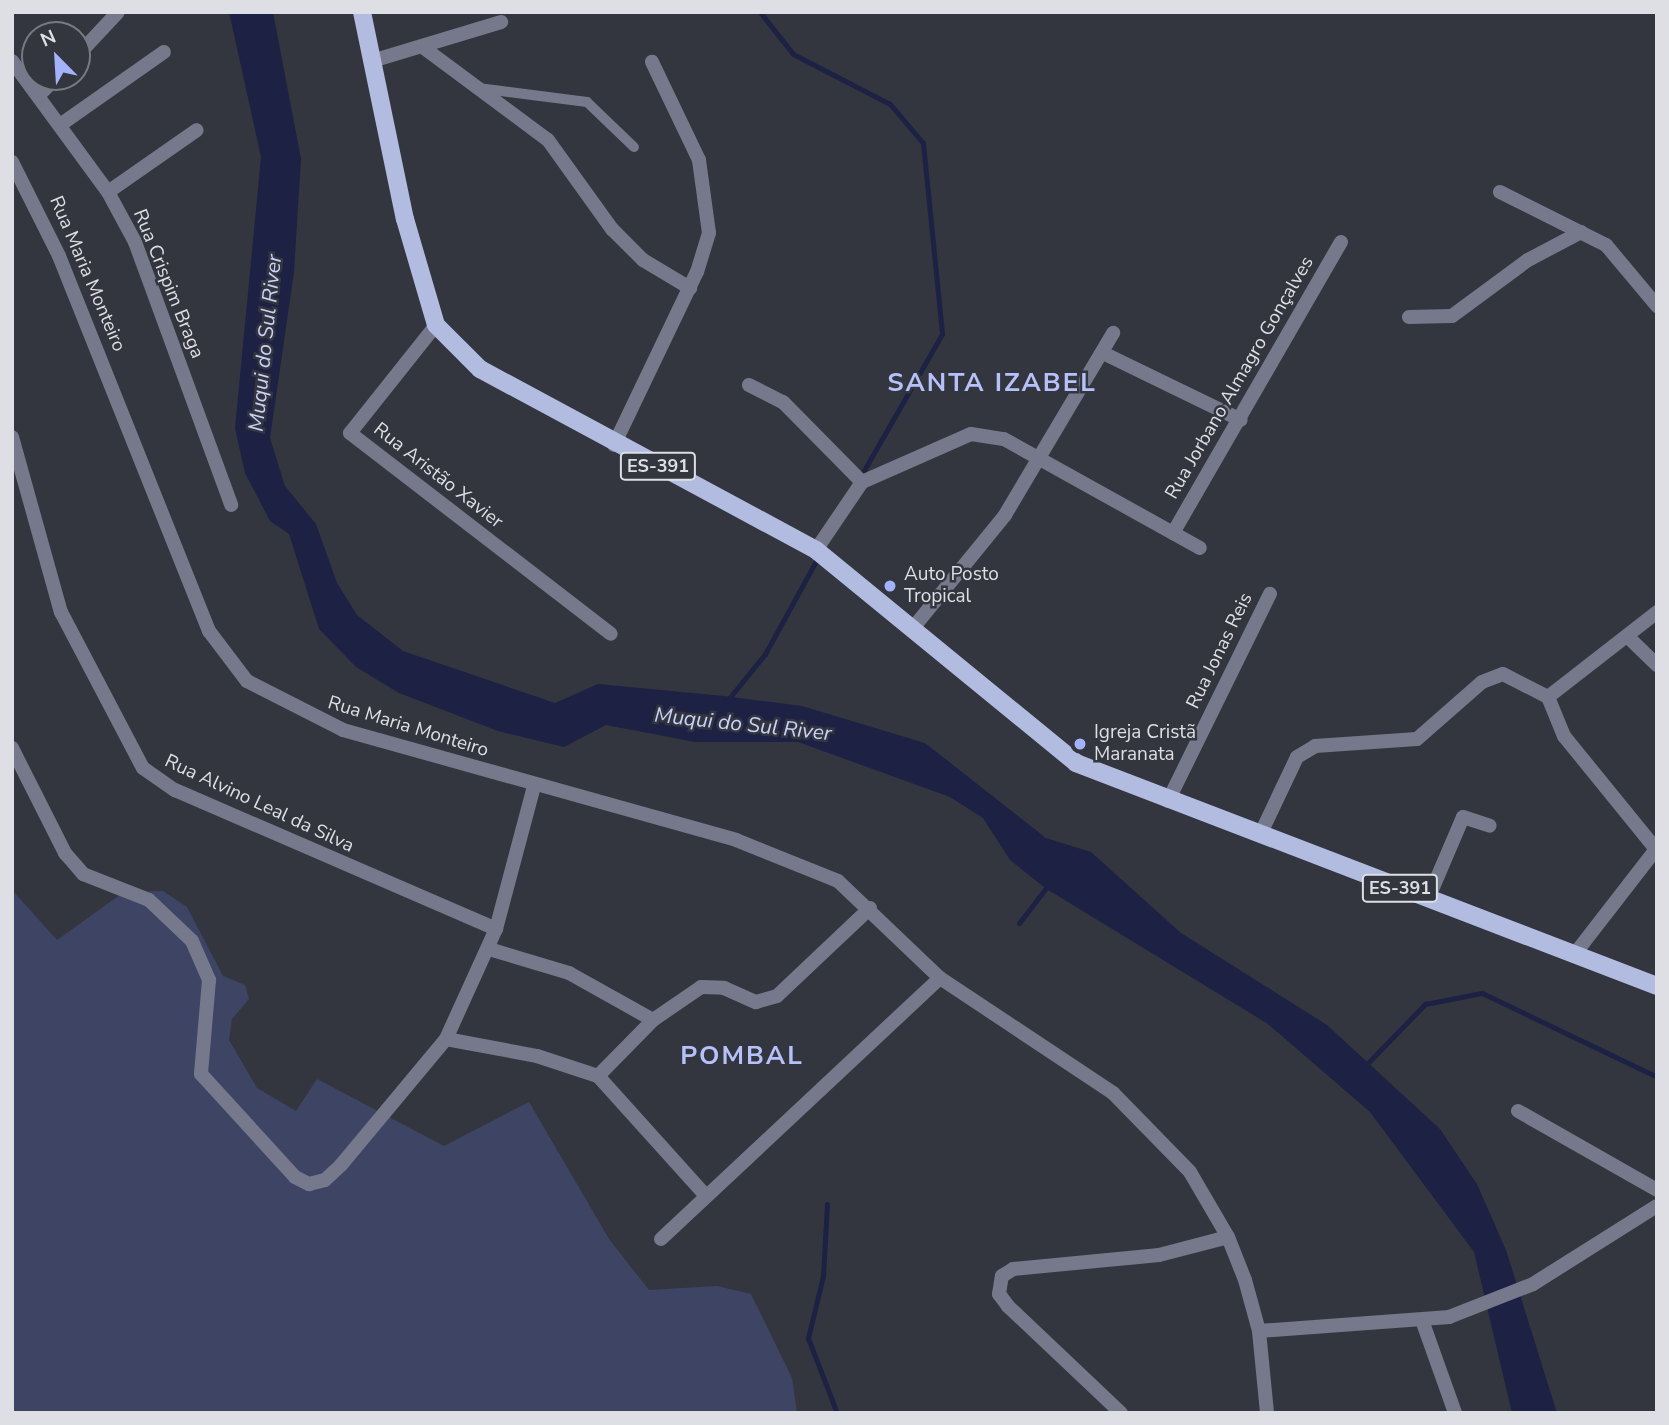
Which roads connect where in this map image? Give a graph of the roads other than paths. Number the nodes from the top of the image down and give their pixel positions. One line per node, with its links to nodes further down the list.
1 (118, 12): 4 (street)
2 (362, 12): 8 (main road, ES-391)
3 (501, 22): 5 (street)
4 (91, 40)
5 (424, 48): 8 (street); 10 (street)
6 (164, 52): 13 (street)
7 (12, 61): 12 (street, Rua Crispim Braga)
8 (372, 61): 24 (main road, ES-391)
9 (652, 62): 21 (street)
10 (471, 88): 15 (lane); 21 (street)
11 (43, 91): 12 (street)
12 (39, 95): 13 (street, Rua Crispim Braga)
13 (60, 125): 17 (street, Rua Crispim Braga)
14 (197, 130): 17 (street)
15 (634, 147)
16 (12, 162): 46 (street, Rua Maria Monteiro)
17 (108, 192): 33 (street, Rua Crispim Braga)
18 (1500, 192): 19 (street)
19 (1581, 232): 22 (street); 23 (street)
20 (1341, 242): 28 (street, Rua Jorbano Almagro Gonçalves)
21 (690, 288): 30 (street)
22 (1655, 298)
23 (1409, 317)
24 (436, 325): 30 (main road, ES-391); 40 (street, Rua Aristão Xavier)
25 (1113, 333): 26 (street)
26 (1103, 353): 28 (street); 31 (street)
27 (749, 385): 32 (street)
28 (1241, 420): 34 (street, Rua Jorbano Almagro Gonçalves)
29 (12, 437): 53 (street, Rua Alvino Leal da Silva)
30 (614, 445): 36 (main road, ES-391)
31 (1040, 460): 32 (street); 34 (street); 39 (street)
32 (862, 482): 36 (street)
33 (231, 505)
34 (1173, 533): 35 (street)
35 (1200, 548)
36 (816, 550): 39 (main road, ES-391)
37 (1270, 594): 47 (street, Rua Jonas Reis)
38 (1657, 612): 41 (street)
39 (913, 628): 47 (main road, ES-391)
40 (611, 634)
41 (1627, 636): 42 (street); 43 (street)
42 (1657, 665)
43 (1548, 697): 49 (street); 50 (street)
44 (12, 748): 45 (street)
45 (16, 766): 59 (street)
46 (534, 786): 52 (street, Rua Maria Monteiro); 53 (street)
47 (1168, 801): 49 (main road, ES-391)
48 (1490, 826): 51 (street)
49 (1260, 835): 51 (main road, ES-391)
50 (1656, 848): 55 (street)
51 (1428, 899): 55 (main road, ES-391)
52 (870, 908): 56 (street, Rua Maria Monteiro); 58 (street)
53 (496, 929): 54 (street)
54 (489, 949): 58 (street); 59 (street)
55 (1574, 955): 57 (main road, ES-391)
56 (940, 978): 63 (street); 65 (street, Rua Maria Monteiro)
57 (1657, 986)
58 (653, 1020): 60 (street)
59 (446, 1039): 60 (street)
60 (598, 1076): 63 (street)
61 (1518, 1111): 62 (street)
62 (1657, 1190)
63 (706, 1196): 66 (street)
64 (1657, 1206): 67 (street)
65 (1228, 1237): 68 (street, Rua Maria Monteiro); 69 (street)
66 (661, 1239)
67 (1423, 1323): 68 (street); 71 (street)
68 (1259, 1331): 70 (street, Rua Maria Monteiro)
69 (1121, 1413)
70 (1267, 1413)
71 (1455, 1413)

